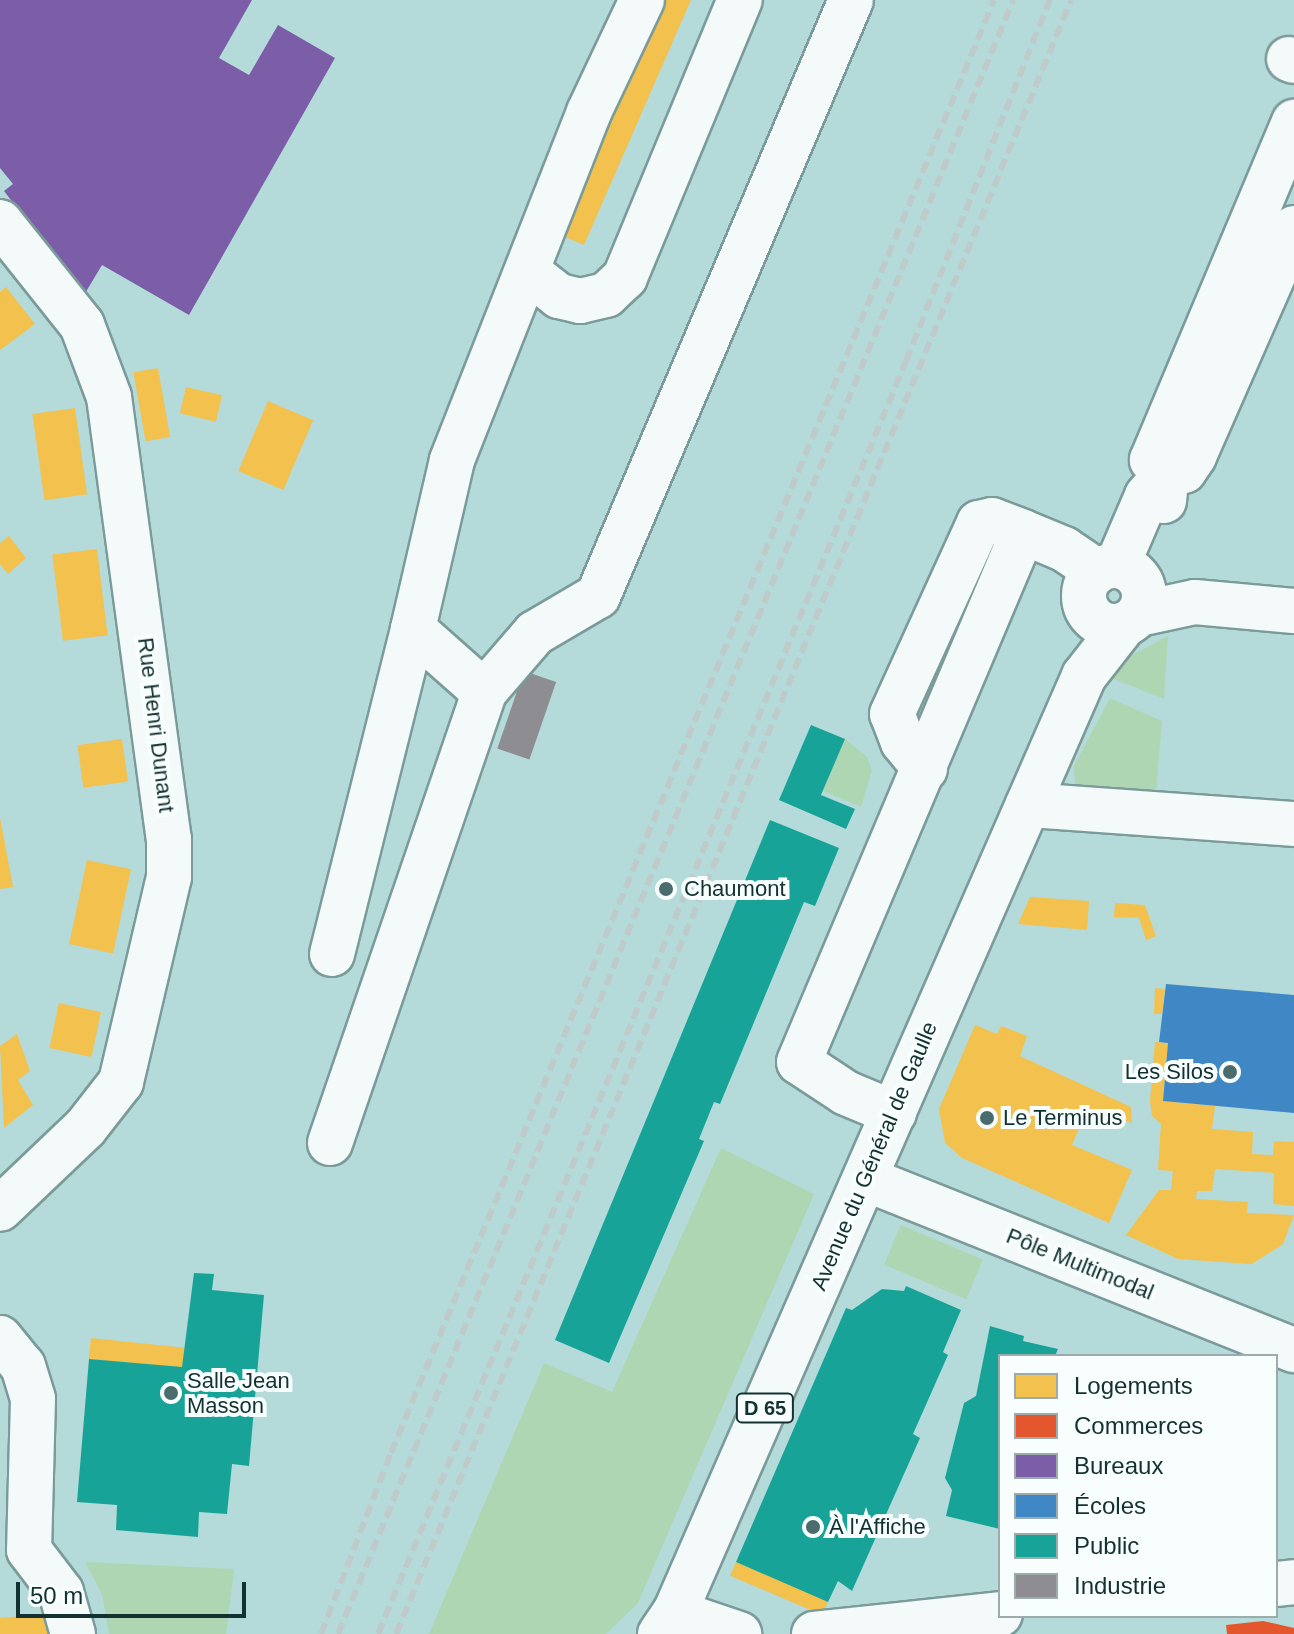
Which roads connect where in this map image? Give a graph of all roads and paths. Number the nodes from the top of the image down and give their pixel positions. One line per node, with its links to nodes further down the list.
1 (642, 0): 7 (street)
2 (740, 0): 7 (street)
3 (851, 0): 11 (street)
4 (1294, 122): 6 (street)
5 (0, 222): 18 (street, Rue Henri Dunant)
6 (1275, 238): 8 (street, Avenue du Général de Gaulle)
7 (527, 271): 10 (street)
8 (1120, 592): 9 (street); 12 (street, Avenue du Général de Gaulle / D 65); 15 (street)
9 (1294, 611)
10 (413, 629): 11 (street); 14 (street)
11 (484, 692): 16 (street)
12 (1028, 805): 13 (street); 15 (street, Avenue du Général de Gaulle / D 65)
13 (1294, 824)
14 (332, 954)
15 (894, 1113): 17 (street, Avenue du Général de Gaulle / D 65)
16 (330, 1143)
17 (866, 1179): 20 (street, Pôle Multimodal); 23 (street, Avenue du Général de Gaulle / D 65)
18 (0, 1209)
19 (0, 1338): 21 (street)
20 (1294, 1350)
21 (14, 1550): 24 (street)
22 (978, 1622): 26 (street)
23 (676, 1626): 25 (street)
24 (73, 1634)
25 (739, 1634)
26 (814, 1634)

